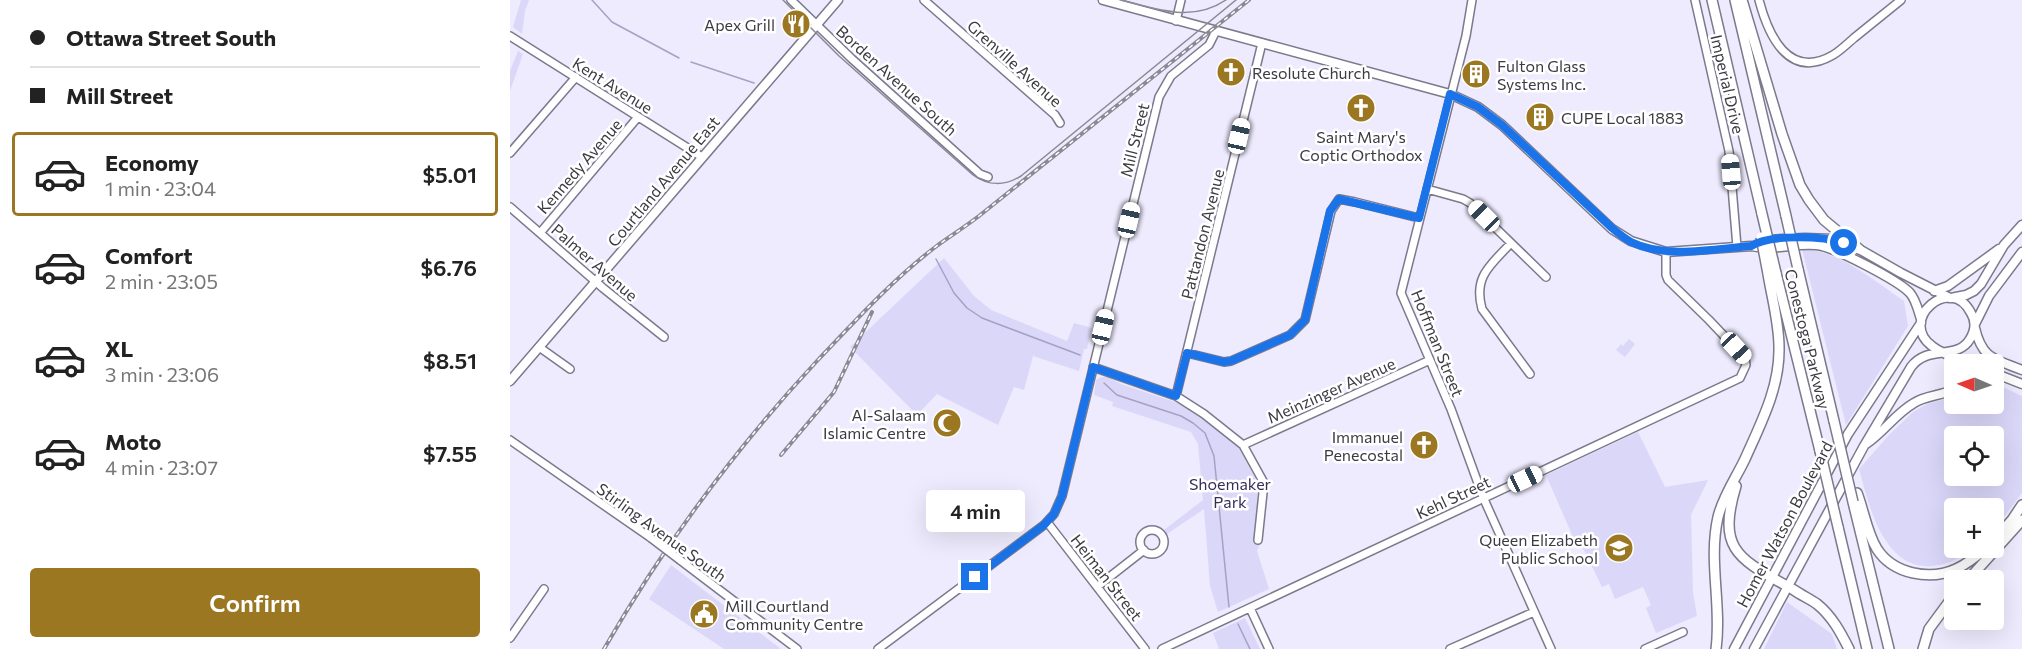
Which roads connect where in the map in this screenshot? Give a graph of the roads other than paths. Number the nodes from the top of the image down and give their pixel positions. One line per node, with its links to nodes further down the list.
1 (791, 0): 14 (street, Borden Avenue South)
2 (838, 0): 14 (main road, Courtland Avenue East)
3 (924, 0): 21 (street, Grenville Avenue)
4 (1103, 0): 13 (main road)
5 (1181, 0): 13 (street)
6 (1472, 0): 19 (street, Hoffman Street)
7 (1695, 0): 33 (street, Imperial Drive)
8 (1712, 0): 37 (highway, Conestoga Parkway, bridge)
9 (1736, 0): 62 (highway, Conestoga Parkway, bridge)
10 (1742, 0): 34 (highway)
11 (1759, 0): 12 (street)
12 (1901, 0)
13 (1176, 21): 15 (main road)
14 (817, 25): 23 (main road, Courtland Avenue East); 24 (street, Borden Avenue South)
15 (1216, 31): 17 (main road); 50 (street, Mill Street)
16 (510, 36): 18 (street, Kent Avenue)
17 (1262, 43): 19 (main road); 47 (street, Pattandon Avenue)
18 (576, 77): 20 (street, Kent Avenue); 22 (street)
19 (1450, 94): 25 (street, Hoffman Street); 35 (main road)
20 (639, 117): 23 (street, Kent Avenue); 29 (street, Kennedy Avenue)
21 (1060, 123)
22 (510, 153)
23 (702, 157): 39 (main road, Courtland Avenue East)
24 (988, 177)
25 (1427, 189): 27 (street, Hoffman Street); 30 (street)
26 (510, 207): 29 (street, Palmer Avenue)
27 (1419, 218): 47 (street); 49 (street, Hoffman Street)
28 (2022, 225): 31 (main road)
29 (540, 233): 39 (street, Palmer Avenue)
30 (1511, 243): 38 (street); 53 (street)
31 (2004, 245): 40 (main road); 41 (main road)
32 (1751, 246): 33 (main road); 34 (main road); 42 (main road)
33 (1737, 247): 35 (main road)
34 (1860, 249): 40 (main road)
35 (1666, 252): 64 (street, Kehl Street)
36 (2022, 252): 43 (main road)
37 (1772, 274): 63 (highway); 94 (highway, Conestoga Parkway, bridge)
38 (1546, 277)
39 (596, 281): 44 (street, Palmer Avenue); 45 (main road, Courtland Avenue East)
40 (1934, 291): 41 (main road)
41 (1950, 298): 42 (main road); 43 (main road)
42 (1921, 321): 46 (main road); 73 (main road, Homer Watson Boulevard)
43 (1975, 326): 46 (main road); 52 (main road)
44 (664, 337)
45 (539, 347): 51 (street); 55 (main road, Courtland Avenue East)
46 (1941, 351): 48 (main road); 61 (main road, Homer Watson Boulevard)
47 (1187, 353): 58 (street, Pattandon Avenue)
48 (1949, 354)
49 (1430, 360): 60 (street, Meinzinger Avenue); 64 (street, Hoffman Street)
50 (1093, 367): 58 (street); 67 (street, Mill Street)
51 (570, 369)
52 (2022, 370)
53 (1530, 374)
54 (2004, 377): 56 (main road)
55 (510, 381)
56 (2022, 384)
57 (1944, 392): 61 (main road)
58 (1176, 396): 60 (street)
59 (510, 440): 82 (street, Stirling Avenue South, bridge)
60 (1243, 445): 69 (street)
61 (1864, 446): 76 (main road, Homer Watson Boulevard)
62 (1842, 456): 71 (highway, bridge); 95 (highway, Conestoga Parkway, bridge)
63 (1743, 463): 73 (highway); 90 (highway)
64 (1483, 498): 77 (street, Kehl Street); 79 (street, Hoffman Street)
65 (2022, 505): 68 (highway)
66 (2022, 520): 72 (highway)
67 (1047, 522): 74 (street, Heiman Street); 83 (street, Mill Street)
68 (2004, 528)
69 (1258, 540)
70 (1144, 550): 74 (street)
71 (1974, 558)
72 (1977, 570)
73 (1773, 577): 76 (highway); 91 (main road, Homer Watson Boulevard)
74 (1098, 586): 84 (street, Heiman Street)
75 (544, 589): 81 (street)
76 (1786, 591): 92 (main road, Homer Watson Boulevard); 93 (highway)
77 (1250, 608): 85 (street, Kehl Street); 86 (street)
78 (1944, 609): 96 (highway)
79 (1534, 612): 87 (street); 88 (street, Hoffman Street)
80 (1683, 632): 89 (street)
81 (510, 638)
82 (796, 649)
83 (878, 649)
84 (1145, 649)
85 (1162, 649)
86 (1269, 649)
87 (1450, 649)
88 (1551, 649)
89 (1645, 649)
90 (1716, 649)
91 (1734, 649)
92 (1754, 649)
93 (1849, 649)
94 (1867, 649)
95 (1889, 649)
96 (1923, 649)

